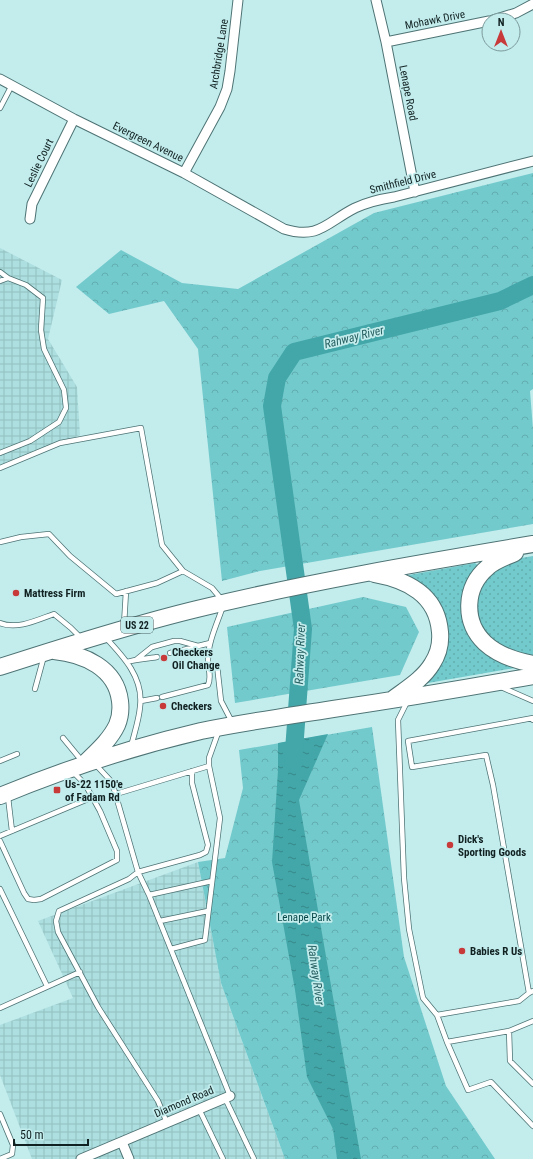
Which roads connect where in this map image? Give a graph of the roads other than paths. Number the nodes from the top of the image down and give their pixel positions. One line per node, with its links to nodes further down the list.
1 (238, 0): 12 (street, Archbridge Lane)
2 (376, 0): 6 (street, Lenape Road)
3 (533, 4): 4 (street)
4 (518, 12)
5 (481, 23): 6 (street, Mohawk Drive)
6 (386, 42): 13 (street, Lenape Road)
7 (0, 79): 8 (street, Evergreen Avenue)
8 (12, 85): 9 (lane); 10 (street, Evergreen Avenue)
9 (0, 108)
10 (74, 119): 12 (street, Evergreen Avenue); 14 (street, Leslie Court)
11 (533, 160): 13 (street, Smithfield Drive)
12 (184, 173): 15 (street, Evergreen Avenue)
13 (414, 192): 15 (street, Smithfield Drive)
14 (30, 219)
15 (284, 229)
16 (0, 272): 17 (lane)
17 (8, 278): 18 (lane); 19 (lane)
18 (0, 281)
19 (0, 453)
20 (0, 468): 23 (lane)
21 (0, 542): 25 (lane)
22 (533, 545): 24 (highway, US 22); 38 (highway)
23 (183, 571): 25 (lane); 26 (lane)
24 (365, 572): 26 (highway, US 22); 45 (highway)
25 (126, 591): 28 (lane)
26 (224, 603): 28 (highway, US 22); 31 (lane)
27 (0, 623): 30 (lane)
28 (124, 628): 29 (highway, US 22)
29 (103, 634): 30 (highway, US 22); 37 (lane)
30 (84, 640): 33 (highway, US 22)
31 (210, 643): 32 (lane); 39 (lane)
32 (198, 646): 34 (lane); 36 (lane)
33 (48, 652): 40 (highway, US 22); 43 (lane); 54 (highway)
34 (170, 653)
35 (157, 657): 36 (lane)
36 (137, 659): 37 (lane)
37 (127, 662): 46 (lane)
38 (533, 664)
39 (208, 666): 46 (lane); 49 (lane)
40 (0, 667)
41 (533, 676): 42 (highway)
42 (494, 683): 44 (highway); 47 (lane)
43 (35, 689)
44 (410, 697): 45 (highway); 75 (lane)
45 (392, 700): 49 (highway)
46 (141, 701): 51 (lane)
47 (533, 701)
48 (533, 720): 73 (lane)
49 (227, 726): 51 (highway); 55 (lane)
50 (63, 738): 54 (lane)
51 (130, 750): 54 (highway)
52 (17, 754): 53 (lane)
53 (0, 761)
54 (83, 765): 57 (lane); 58 (highway); 59 (lane)
55 (209, 766): 56 (lane); 64 (lane)
56 (192, 772): 57 (lane); 63 (lane)
57 (116, 794): 63 (lane)
58 (4, 795): 60 (lane)
59 (93, 797): 60 (lane); 62 (lane)
60 (12, 831): 61 (lane)
61 (0, 836)
62 (0, 841)
63 (138, 872): 67 (lane); 71 (lane)
64 (212, 881): 67 (lane); 68 (lane)
65 (0, 888): 66 (lane)
66 (1, 895): 72 (lane)
67 (149, 895): 69 (lane)
68 (208, 911): 69 (lane); 70 (lane)
69 (160, 921): 70 (lane)
70 (171, 949): 80 (lane)
71 (80, 972): 72 (lane); 83 (lane)
72 (47, 986): 74 (lane)
73 (531, 992): 75 (lane)
74 (0, 1008)
75 (437, 1015): 78 (lane)
76 (533, 1021): 77 (lane)
77 (509, 1031): 78 (lane); 79 (lane)
78 (447, 1042): 84 (lane)
79 (533, 1084)
80 (227, 1097): 81 (street, Diamond Road); 90 (lane)
81 (199, 1109): 83 (street, Diamond Road); 89 (lane)
82 (0, 1114): 86 (lane)
83 (167, 1122): 85 (street, Diamond Road)
84 (533, 1126)
85 (122, 1142): 87 (street, Diamond Road); 88 (street)
86 (0, 1159)
87 (81, 1159)
88 (129, 1159)
89 (223, 1159)
90 (254, 1159)

